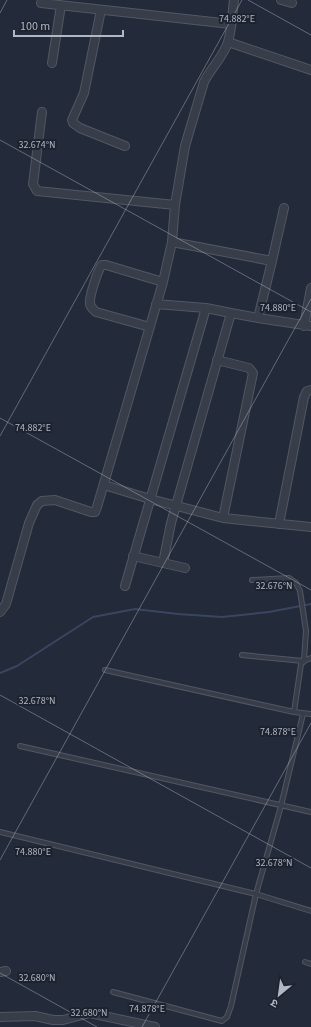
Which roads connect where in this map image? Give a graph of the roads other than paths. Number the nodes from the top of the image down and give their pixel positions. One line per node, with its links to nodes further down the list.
1 (234, 0): 7 (street)
2 (281, 0): 4 (street)
3 (41, 3): 5 (street)
4 (292, 3)
5 (61, 5): 6 (street); 9 (street)
6 (101, 10): 7 (street); 12 (street)
7 (231, 24): 8 (street)
8 (228, 42): 10 (street); 13 (street)
9 (52, 63)
10 (311, 70)
11 (42, 112): 13 (street)
12 (125, 146)
13 (175, 205): 15 (street)
14 (284, 208): 16 (street)
15 (172, 242): 16 (street); 17 (street)
16 (272, 261): 22 (street)
17 (163, 282): 19 (street); 24 (street)
18 (311, 288): 23 (street)
19 (156, 304): 20 (street); 24 (street)
20 (206, 308): 21 (street); 28 (street)
21 (231, 313): 22 (street); 25 (street)
22 (258, 318): 23 (street)
23 (308, 326)
24 (150, 327): 27 (street)
25 (217, 360): 29 (street); 30 (street)
26 (311, 390): 31 (street)
27 (104, 485): 28 (street); 38 (street)
28 (150, 499): 29 (street); 33 (street)
29 (176, 506): 30 (street); 34 (street)
30 (223, 518): 31 (street)
31 (279, 524): 32 (street)
32 (311, 527)
33 (133, 556): 34 (street); 37 (street)
34 (163, 563): 35 (street)
35 (185, 568)
36 (252, 580): 41 (lane)
37 (125, 586)
38 (0, 612)
39 (242, 655): 41 (lane)
40 (311, 658): 41 (lane)
41 (304, 661): 43 (lane)
42 (105, 670): 43 (lane)
43 (294, 712): 44 (lane)
44 (304, 714): 45 (lane); 47 (lane)
45 (311, 714)
46 (20, 746): 47 (lane)
47 (281, 806): 48 (lane); 50 (lane)
48 (311, 812)
49 (0, 832): 50 (lane)
50 (256, 894): 51 (lane); 54 (lane)
51 (311, 911)
52 (305, 962): 53 (lane)
53 (311, 964)
54 (113, 992)
55 (0, 1017): 56 (street)
56 (155, 1027)

